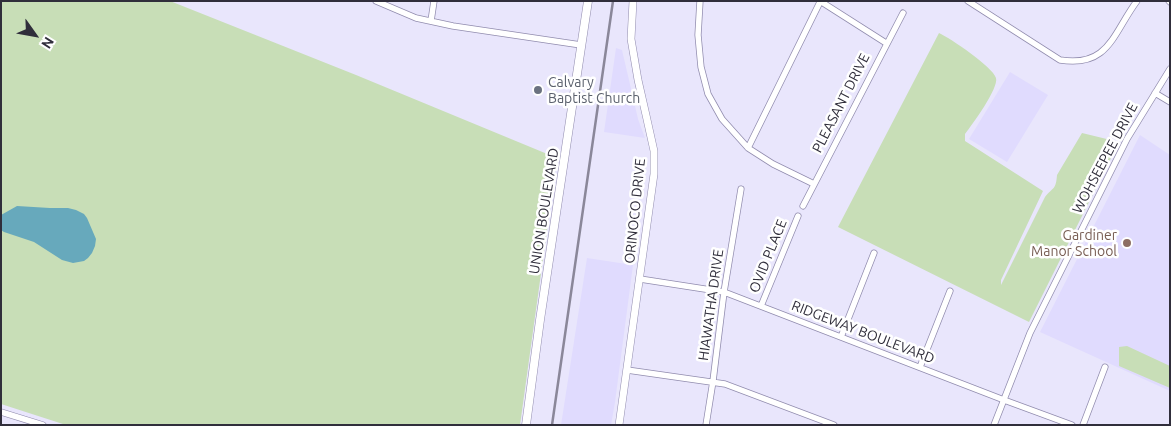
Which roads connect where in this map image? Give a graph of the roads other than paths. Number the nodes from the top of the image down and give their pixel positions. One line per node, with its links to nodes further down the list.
1 (376, 1): 10 (street)
2 (434, 1): 10 (street)
3 (588, 1): 12 (main road, UNION BOULEVARD)
4 (633, 1): 22 (street, ORINOCO DRIVE)
5 (700, 1): 16 (street)
6 (968, 1): 7 (street)
7 (1137, 1)
8 (820, 2): 11 (street); 16 (street)
9 (903, 13): 11 (street, PLEASANT DRIVE)
10 (431, 22): 12 (street)
11 (886, 43): 17 (street, PLEASANT DRIVE)
12 (581, 46): 35 (main road, UNION BOULEVARD)
13 (1170, 69): 14 (street, WOHSEEPEE DRIVE)
14 (1155, 92): 15 (street); 31 (street, WOHSEEPEE DRIVE)
15 (1170, 102)
16 (748, 148): 17 (street)
17 (814, 184): 19 (street, PLEASANT DRIVE)
18 (741, 189): 24 (street, HIAWATHA DRIVE)
19 (803, 206)
20 (798, 216): 25 (street, OVID PLACE)
21 (874, 253): 26 (street)
22 (640, 280): 24 (street, RIDGEWAY BOULEVARD); 29 (street, ORINOCO DRIVE)
23 (950, 291): 27 (street)
24 (724, 292): 25 (street, RIDGEWAY BOULEVARD); 30 (street, HIAWATHA DRIVE)
25 (761, 306): 26 (street, RIDGEWAY BOULEVARD)
26 (841, 337): 27 (street, RIDGEWAY BOULEVARD)
27 (920, 367): 31 (street, RIDGEWAY BOULEVARD)
28 (1105, 367): 41 (street)
29 (627, 370): 30 (street); 36 (street, ORINOCO DRIVE)
30 (713, 382): 37 (street, HIAWATHA DRIVE); 38 (street)
31 (1004, 400): 39 (street, WOHSEEPEE DRIVE); 40 (street, RIDGEWAY BOULEVARD)
32 (1, 412): 33 (street)
33 (23, 422): 34 (street)
34 (43, 425)
35 (526, 425)
36 (619, 425)
37 (706, 425)
38 (834, 425)
39 (994, 425)
40 (1072, 425)
41 (1083, 425)

